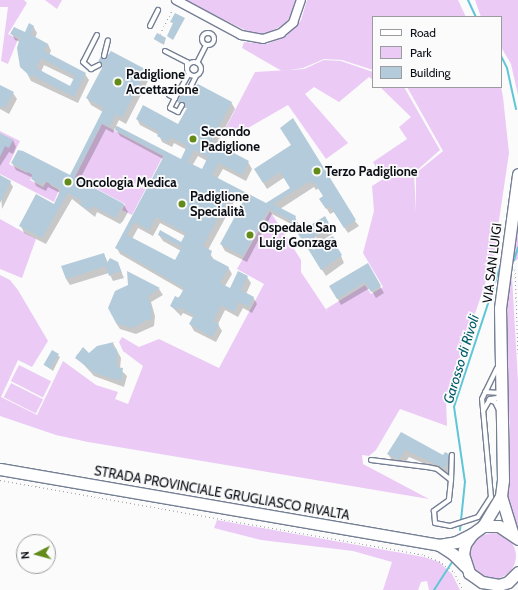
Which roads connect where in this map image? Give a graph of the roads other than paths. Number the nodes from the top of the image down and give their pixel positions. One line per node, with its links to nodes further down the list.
1 (176, 0): 2 (street)
2 (301, 0)
3 (158, 10): 4 (lane)
4 (150, 26)
5 (97, 35): 11 (lane)
6 (108, 40): 9 (lane)
7 (206, 45): 10 (lane)
8 (165, 51): 12 (lane)
9 (104, 56)
10 (197, 63): 12 (lane); 14 (lane)
11 (99, 65)
12 (187, 68): 13 (lane)
13 (189, 74): 14 (lane); 17 (lane)
14 (196, 76): 15 (lane)
15 (191, 86)
16 (169, 95): 17 (lane)
17 (175, 98): 18 (lane)
18 (182, 105)
19 (518, 174): 20 (street, VIA SAN LUIGI)
20 (501, 356): 21 (lane, VIA SAN LUIGI); 22 (street, VIA SAN LUIGI)
21 (485, 392): 22 (lane); 24 (lane, VIA SAN LUIGI)
22 (503, 397): 23 (lane); 27 (street, VIA SAN LUIGI)
23 (489, 400): 24 (lane); 27 (lane, VIA SAN LUIGI)
24 (483, 411): 29 (lane, VIA SAN LUIGI)
25 (452, 455): 29 (lane)
26 (371, 460): 29 (lane)
27 (504, 464): 30 (street, VIA SAN LUIGI)
28 (0, 469): 34 (street, STRADA PROVINCIALE GRUGLIASCO RIVALTA)
29 (451, 480)
30 (501, 496): 31 (street, VIA SAN LUIGI); 33 (street, VIA SAN LUIGI)
31 (483, 526): 32 (street, STRADA PROVINCIALE GRUGLIASCO RIVALTA); 33 (street)
32 (472, 534): 34 (street, STRADA PROVINCIALE GRUGLIASCO RIVALTA); 35 (street)
33 (515, 536)
34 (439, 545): 35 (street, STRADA PROVINCIALE GRUGLIASCO RIVALTA)
35 (465, 566): 37 (street, STRADA PROVINCIALE GRUGLIASCO RIVALTA)
36 (518, 572): 38 (street)
37 (474, 578): 38 (street); 39 (street)
38 (508, 582): 40 (street)
39 (478, 590)
40 (499, 590)

